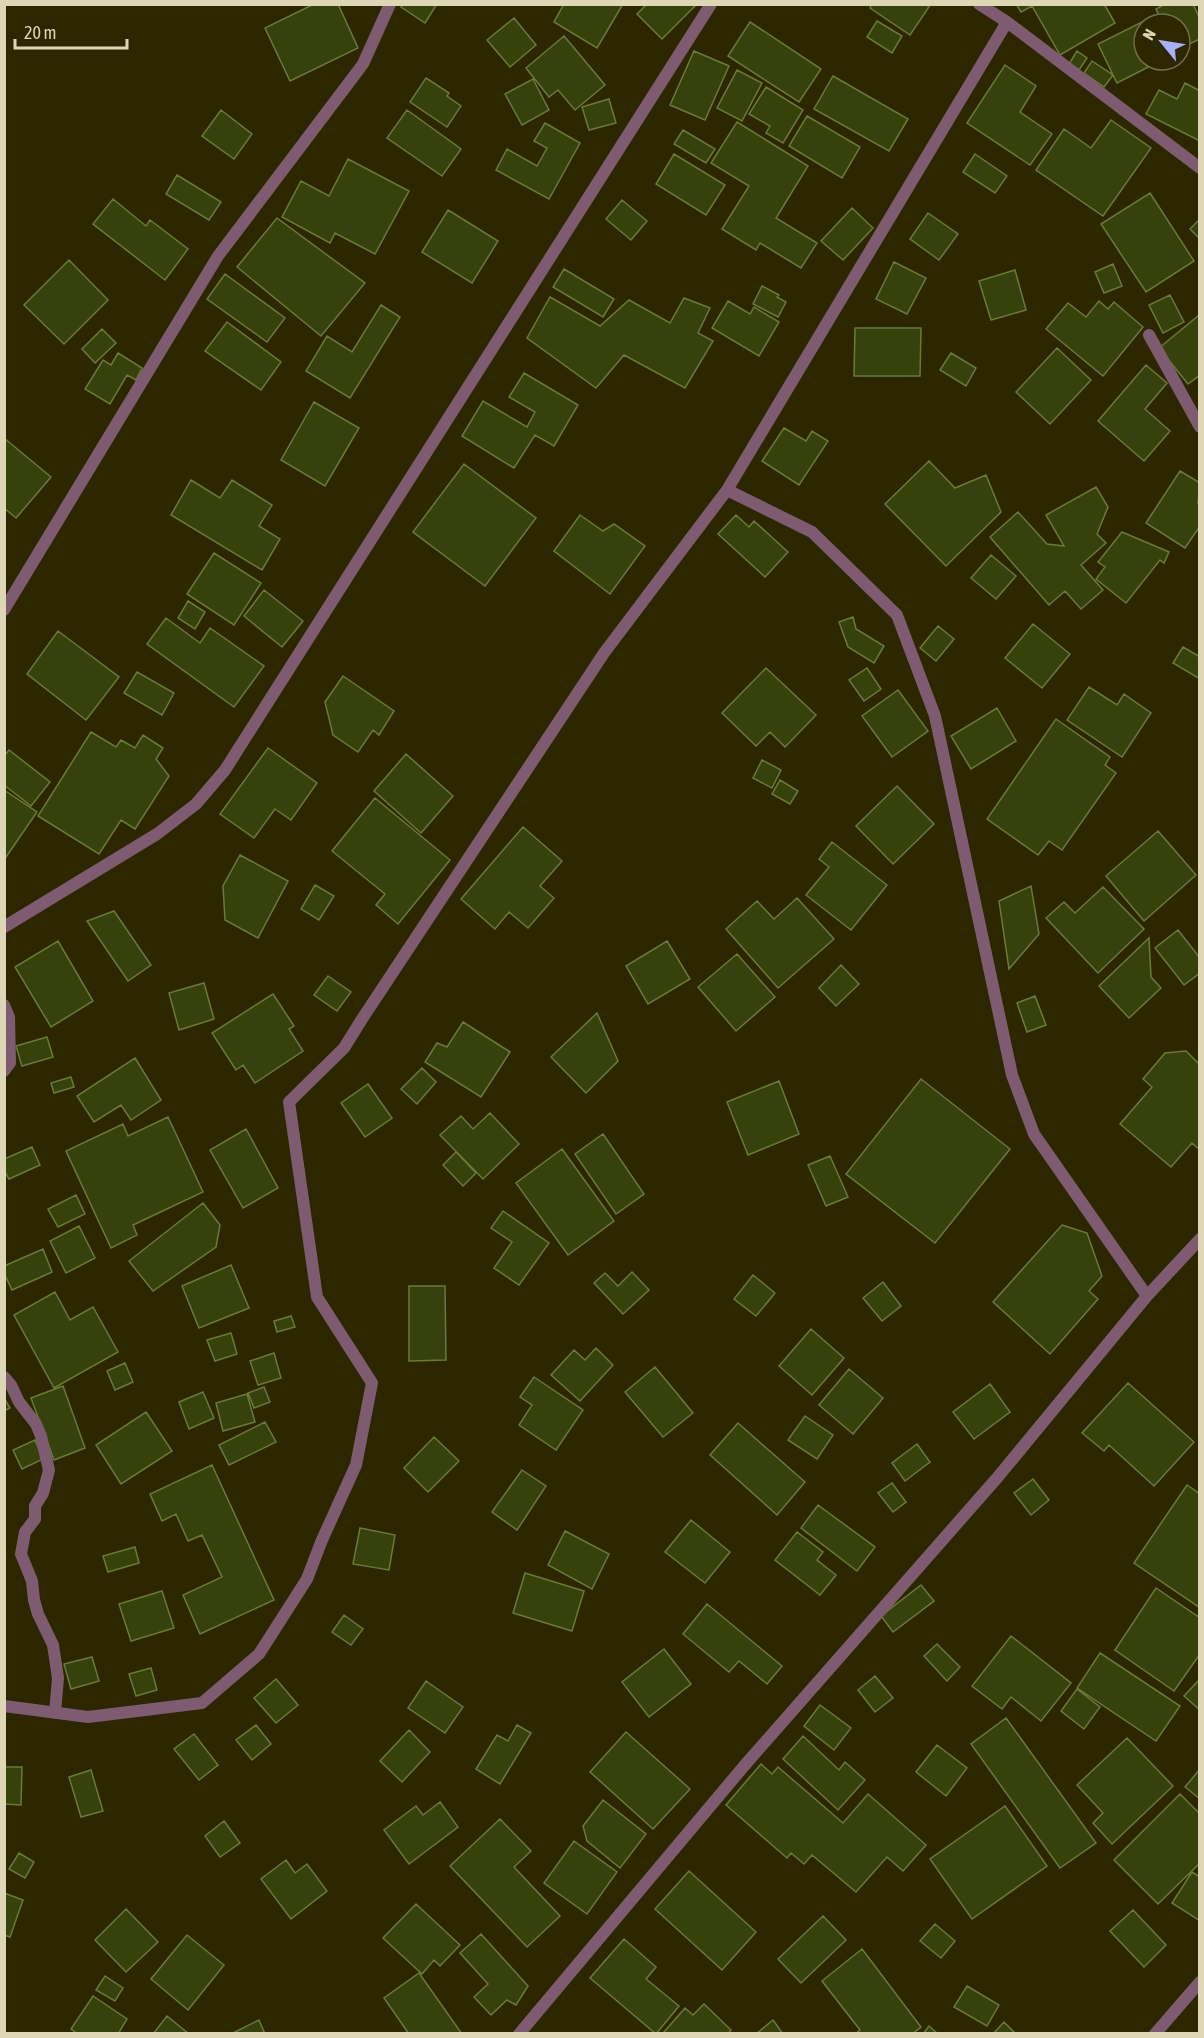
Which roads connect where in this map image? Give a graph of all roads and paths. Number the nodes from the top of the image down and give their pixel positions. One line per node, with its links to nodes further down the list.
1 (390, 4): 9 (street)
2 (711, 4): 10 (street)
3 (979, 4): 4 (street)
4 (1007, 22): 5 (street); 8 (street)
5 (1200, 168)
6 (1149, 335): 7 (street)
7 (1200, 427)
8 (727, 490): 14 (street); 17 (street)
9 (4, 610)
10 (4, 927)
11 (4, 1005): 12 (street)
12 (4, 1071)
13 (1200, 1239): 14 (street)
14 (1148, 1296): 19 (street)
15 (4, 1377): 17 (street)
16 (4, 1706): 17 (street)
17 (55, 1713)
18 (1200, 1982): 20 (street)
19 (519, 2034)
20 (1155, 2034)

